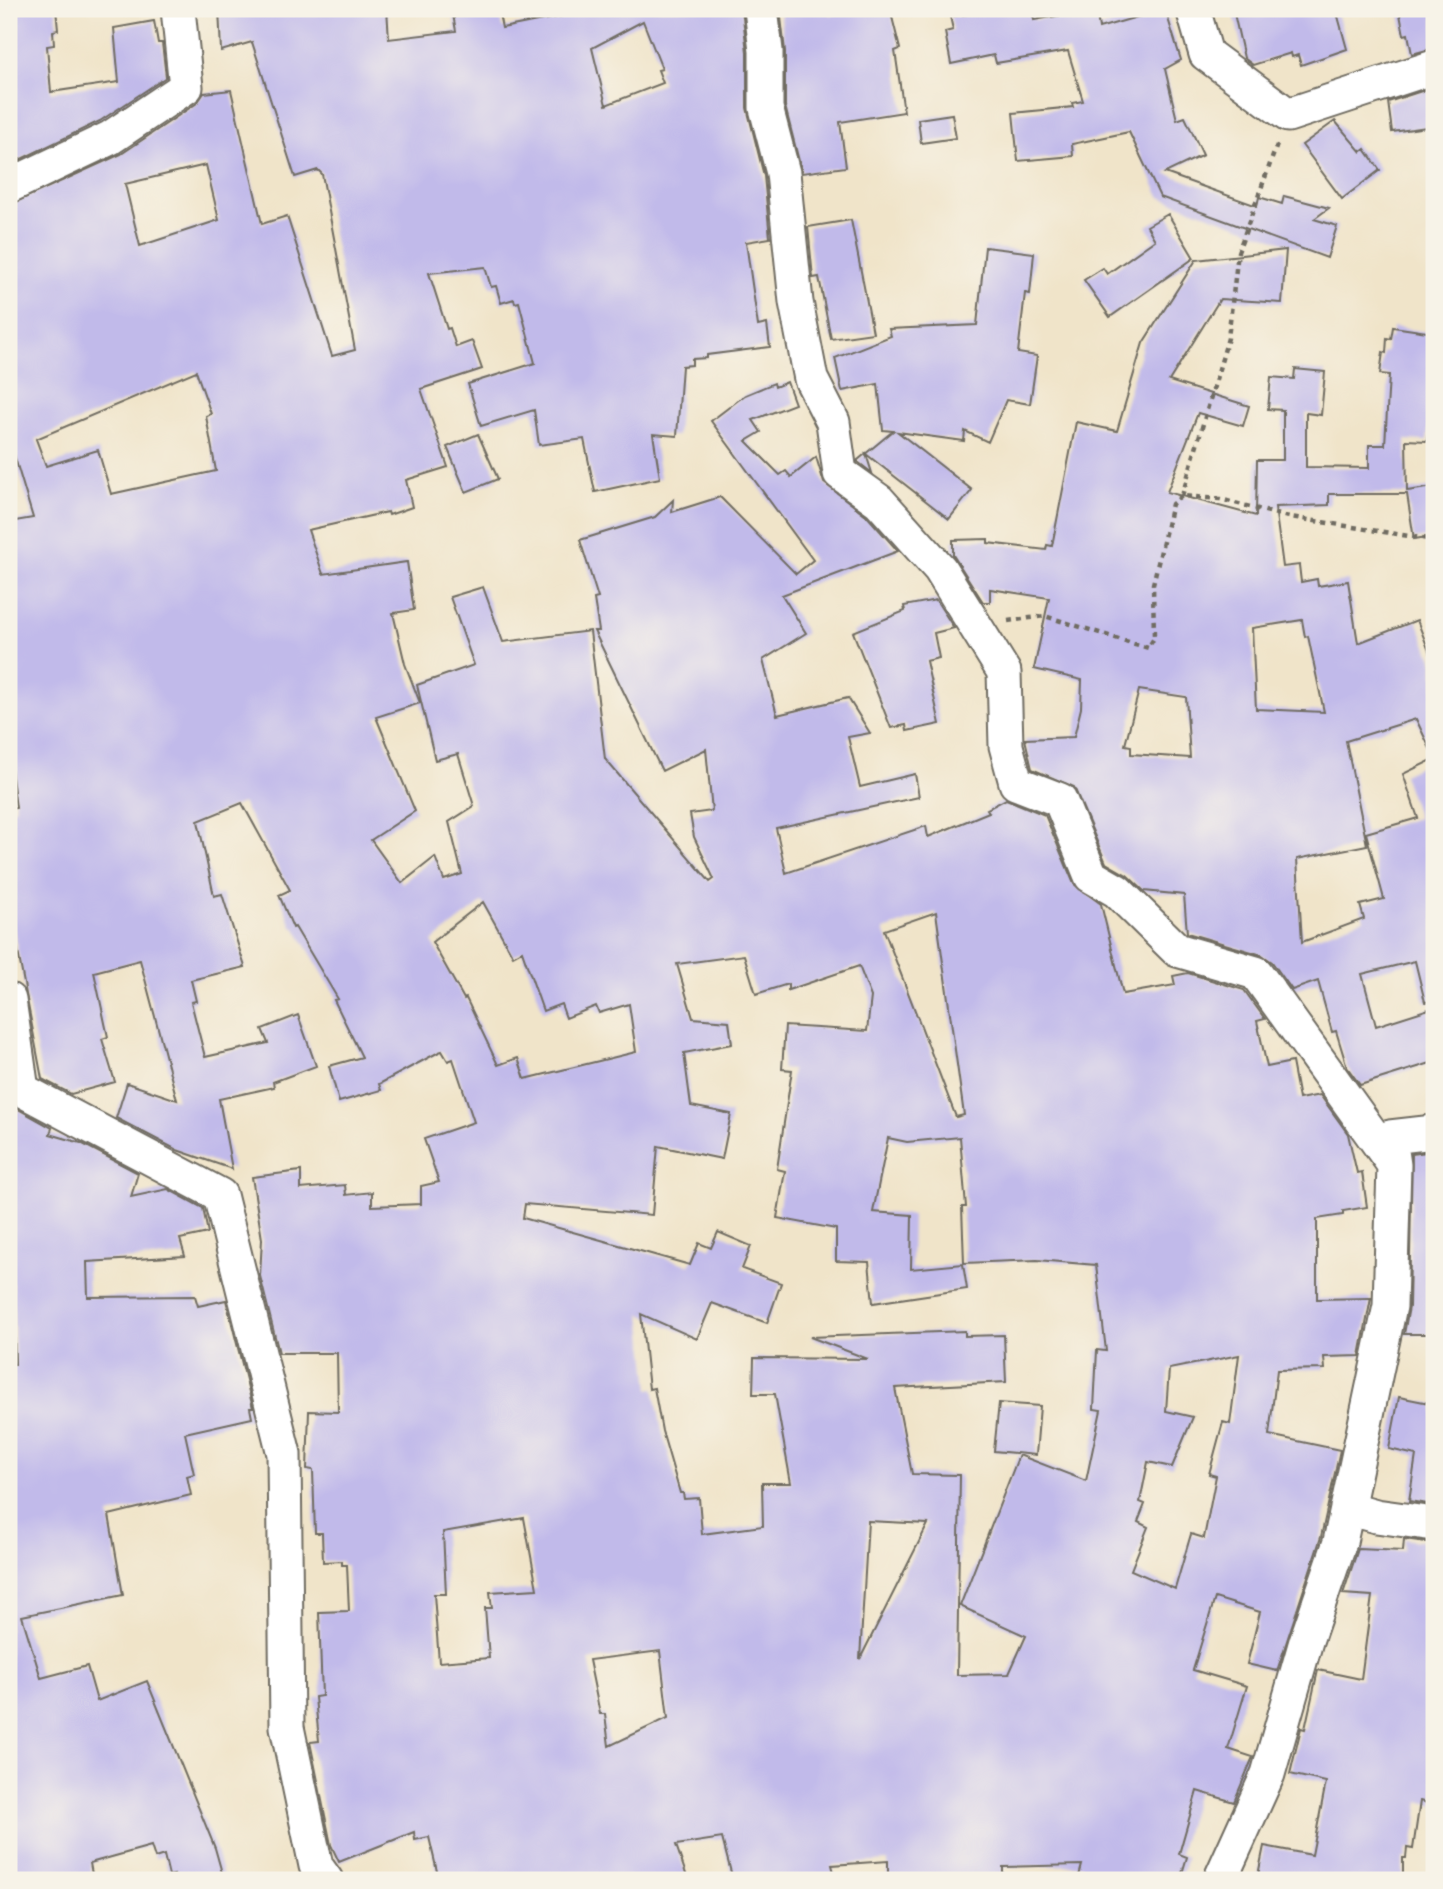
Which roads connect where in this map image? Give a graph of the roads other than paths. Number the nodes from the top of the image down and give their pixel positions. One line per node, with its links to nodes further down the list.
1 (178, 9): 5 (street)
2 (761, 9): 8 (street)
3 (1193, 9): 4 (street)
4 (1434, 67)
5 (9, 186)
6 (9, 1000): 11 (street)
7 (1434, 1132): 8 (street)
8 (1394, 1165): 9 (street)
9 (1347, 1508): 10 (street); 12 (street)
10 (1434, 1524)
11 (326, 1880)
12 (1220, 1880)

